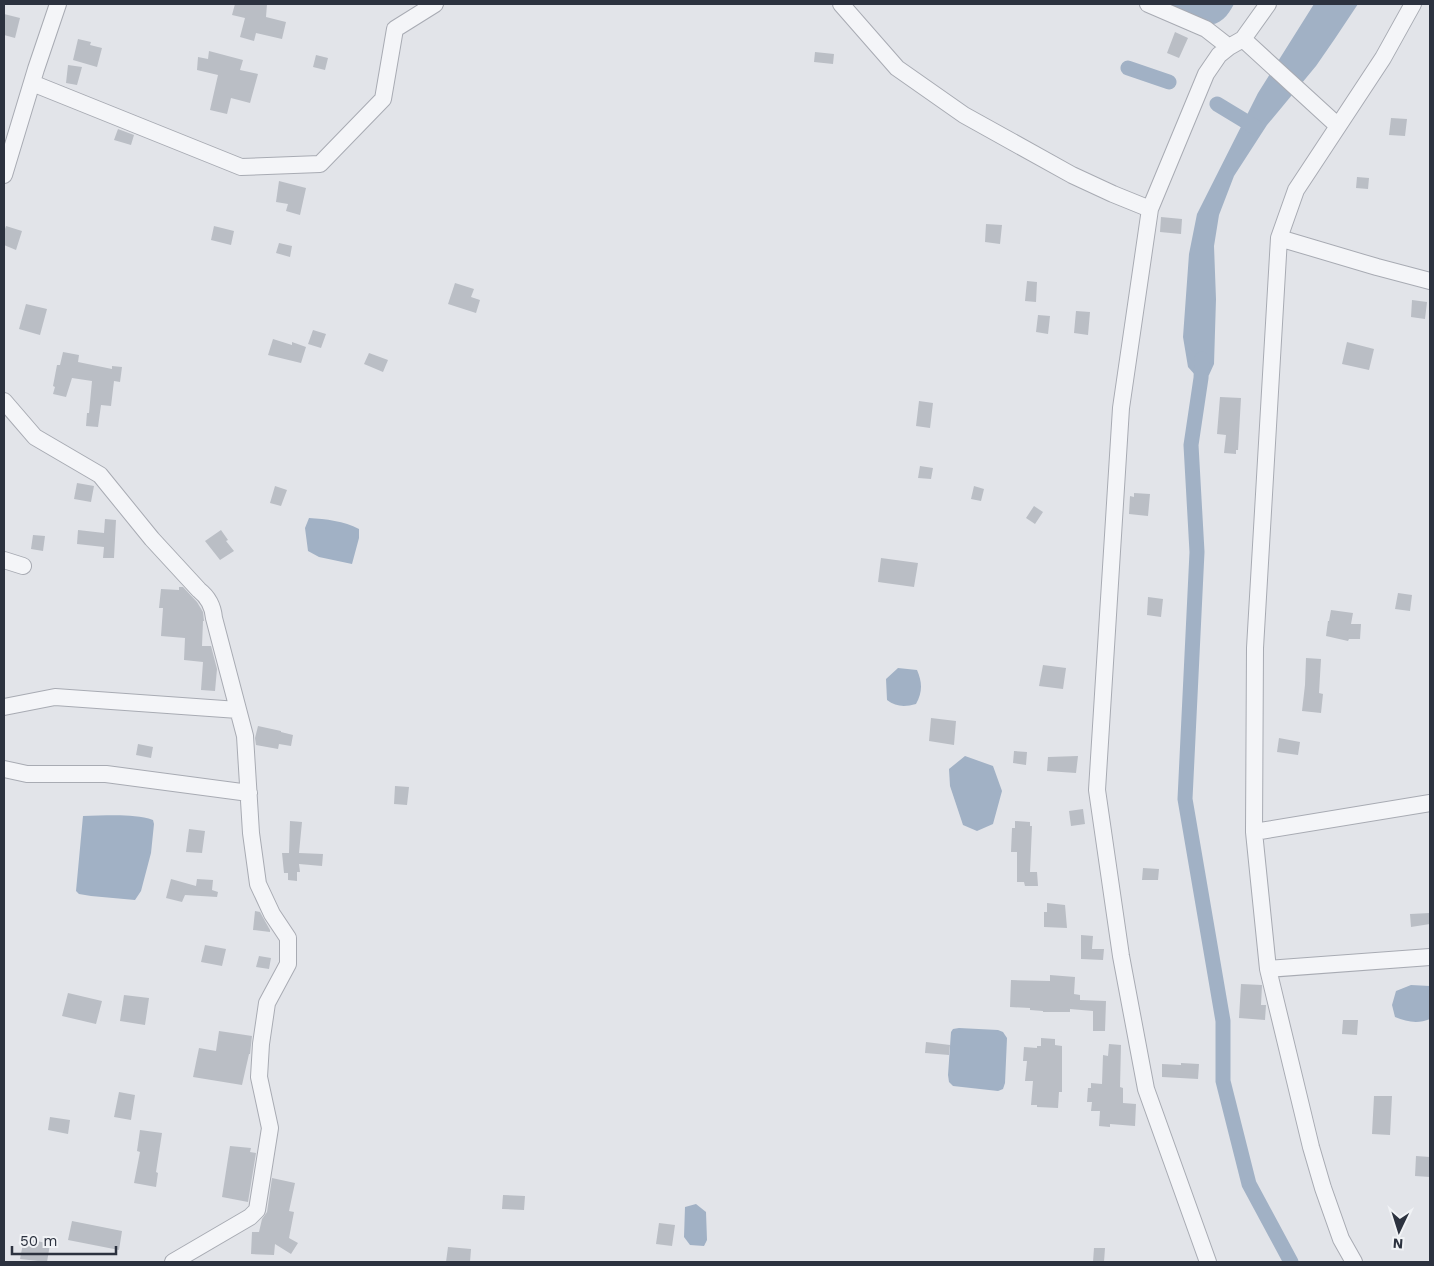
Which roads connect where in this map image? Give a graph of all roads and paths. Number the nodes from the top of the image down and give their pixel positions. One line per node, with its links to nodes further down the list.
1 (58, 4): 8 (street)
2 (435, 4): 8 (street)
3 (840, 4): 11 (street)
4 (1148, 4): 7 (street)
5 (1268, 4): 7 (street)
6 (1413, 4): 9 (street)
7 (1236, 43): 9 (street); 11 (street)
8 (32, 83): 10 (street)
9 (1338, 126): 12 (street)
10 (4, 176)
11 (1150, 209): 26 (street)
12 (1279, 238): 13 (street); 22 (street)
13 (1430, 281)
14 (4, 401): 18 (street)
15 (4, 560): 16 (street)
16 (23, 566)
17 (4, 708): 18 (street)
18 (238, 710): 20 (street)
19 (4, 769): 20 (street)
20 (249, 793): 25 (street)
21 (1430, 803): 22 (street)
22 (1254, 832): 24 (street)
23 (1430, 957): 24 (street)
24 (1268, 969): 27 (street)
25 (173, 1262)
26 (1208, 1262)
27 (1354, 1262)

